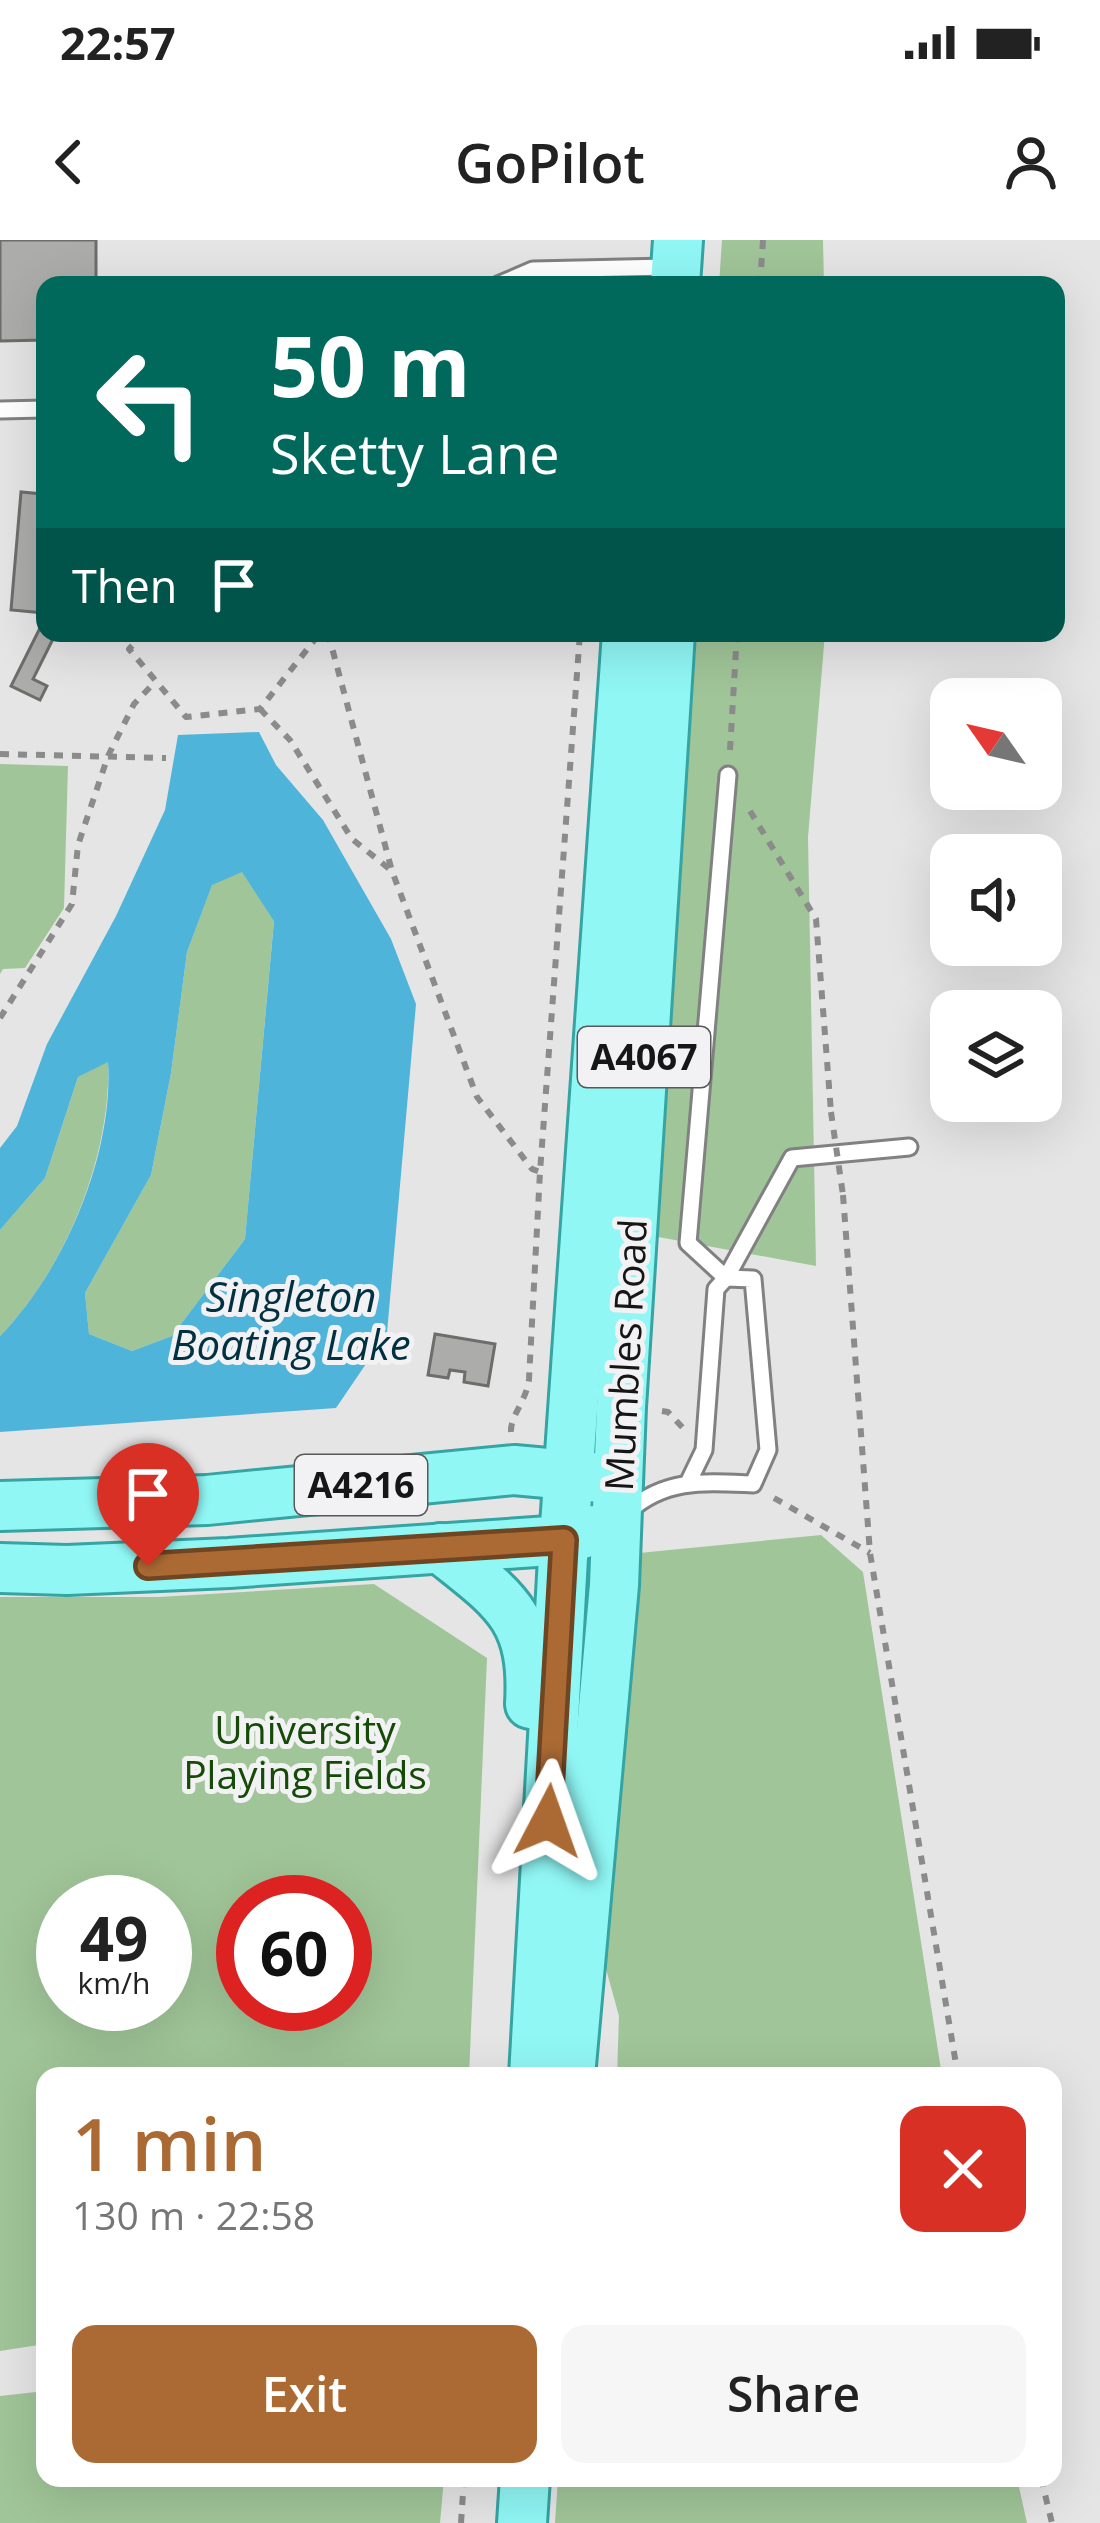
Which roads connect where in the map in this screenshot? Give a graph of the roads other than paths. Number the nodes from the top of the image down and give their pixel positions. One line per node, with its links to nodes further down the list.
1 (677, 264): 2 (lane)
2 (519, 276)
3 (36, 409): 4 (lane)
4 (0, 410)
5 (625, 642): 10 (main road, Mumbles Road / A4067)
6 (670, 642): 14 (main road, Mumbles Road / A4067)
7 (728, 775): 9 (lane)
8 (909, 1147): 9 (lane)
9 (726, 1278): 13 (lane); 13 (lane)
10 (575, 1406): 11 (main road); 12 (main road, Mumbles Road / A4067)
11 (514, 1470): 12 (main road, A4216); 15 (main road, A4216)
12 (570, 1472): 14 (main road); 16 (main road, Mumbles Road / A4067)
13 (689, 1481): 14 (lane)
14 (628, 1499): 16 (main road); 21 (main road, Mumbles Road / A4067)
15 (0, 1506)
16 (564, 1540): 17 (main road, A4216); 20 (main road, Mumbles Road / A4067)
17 (440, 1549): 18 (main road, A4216); 19 (main road)
18 (0, 1568)
19 (510, 2067)
20 (535, 2067)
21 (572, 2067)
22 (525, 2487): 23 (main road)
23 (523, 2523)

